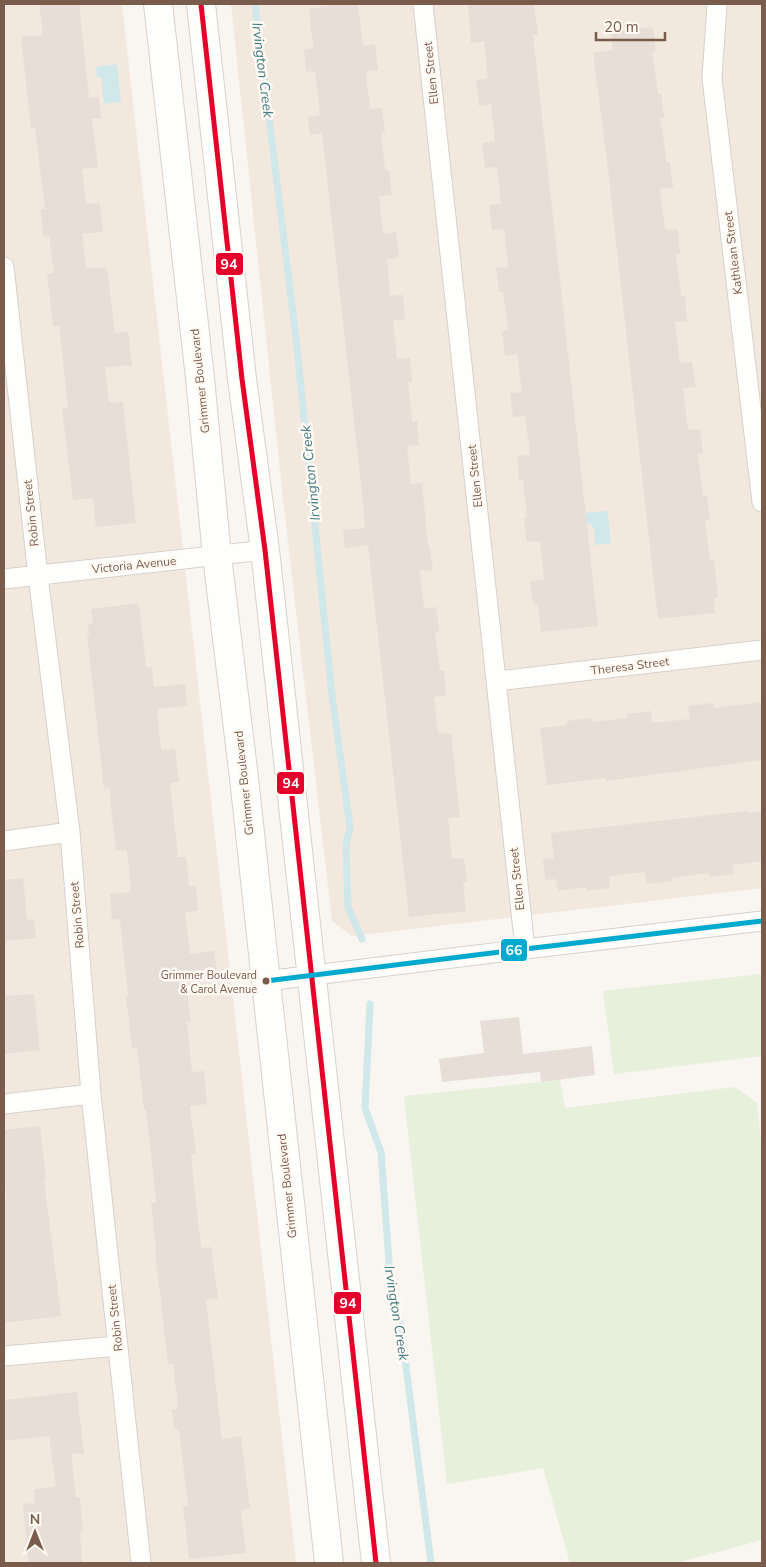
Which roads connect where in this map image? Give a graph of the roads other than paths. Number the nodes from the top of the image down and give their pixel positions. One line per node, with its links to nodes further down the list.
1 (158, 4): 9 (main road, Grimmer Boulevard)
2 (201, 4): 8 (main road)
3 (423, 4): 13 (street, Ellen Street)
4 (717, 4): 7 (street, Kathlean Street)
5 (4, 268): 6 (street, Robin Street)
6 (6, 299): 10 (street, Robin Street)
7 (762, 502)
8 (265, 550): 9 (street, Victoria Avenue); 18 (main road)
9 (217, 556): 10 (street, Victoria Avenue); 19 (main road, Grimmer Boulevard)
10 (38, 576): 11 (street, Victoria Avenue); 14 (street, Robin Street)
11 (4, 579)
12 (762, 650): 13 (street, Theresa Street)
13 (497, 681): 17 (street, Ellen Street)
14 (70, 832): 15 (street); 20 (street, Robin Street)
15 (4, 841)
16 (762, 921): 17 (street)
17 (525, 949): 18 (street)
18 (312, 975): 19 (street); 26 (main road)
19 (266, 981): 25 (main road, Grimmer Boulevard)
20 (91, 1094): 21 (street); 22 (street, Robin Street)
21 (4, 1104)
22 (118, 1346): 23 (street); 24 (street, Robin Street)
23 (4, 1356)
24 (141, 1563)
25 (329, 1563)
26 (376, 1563)

